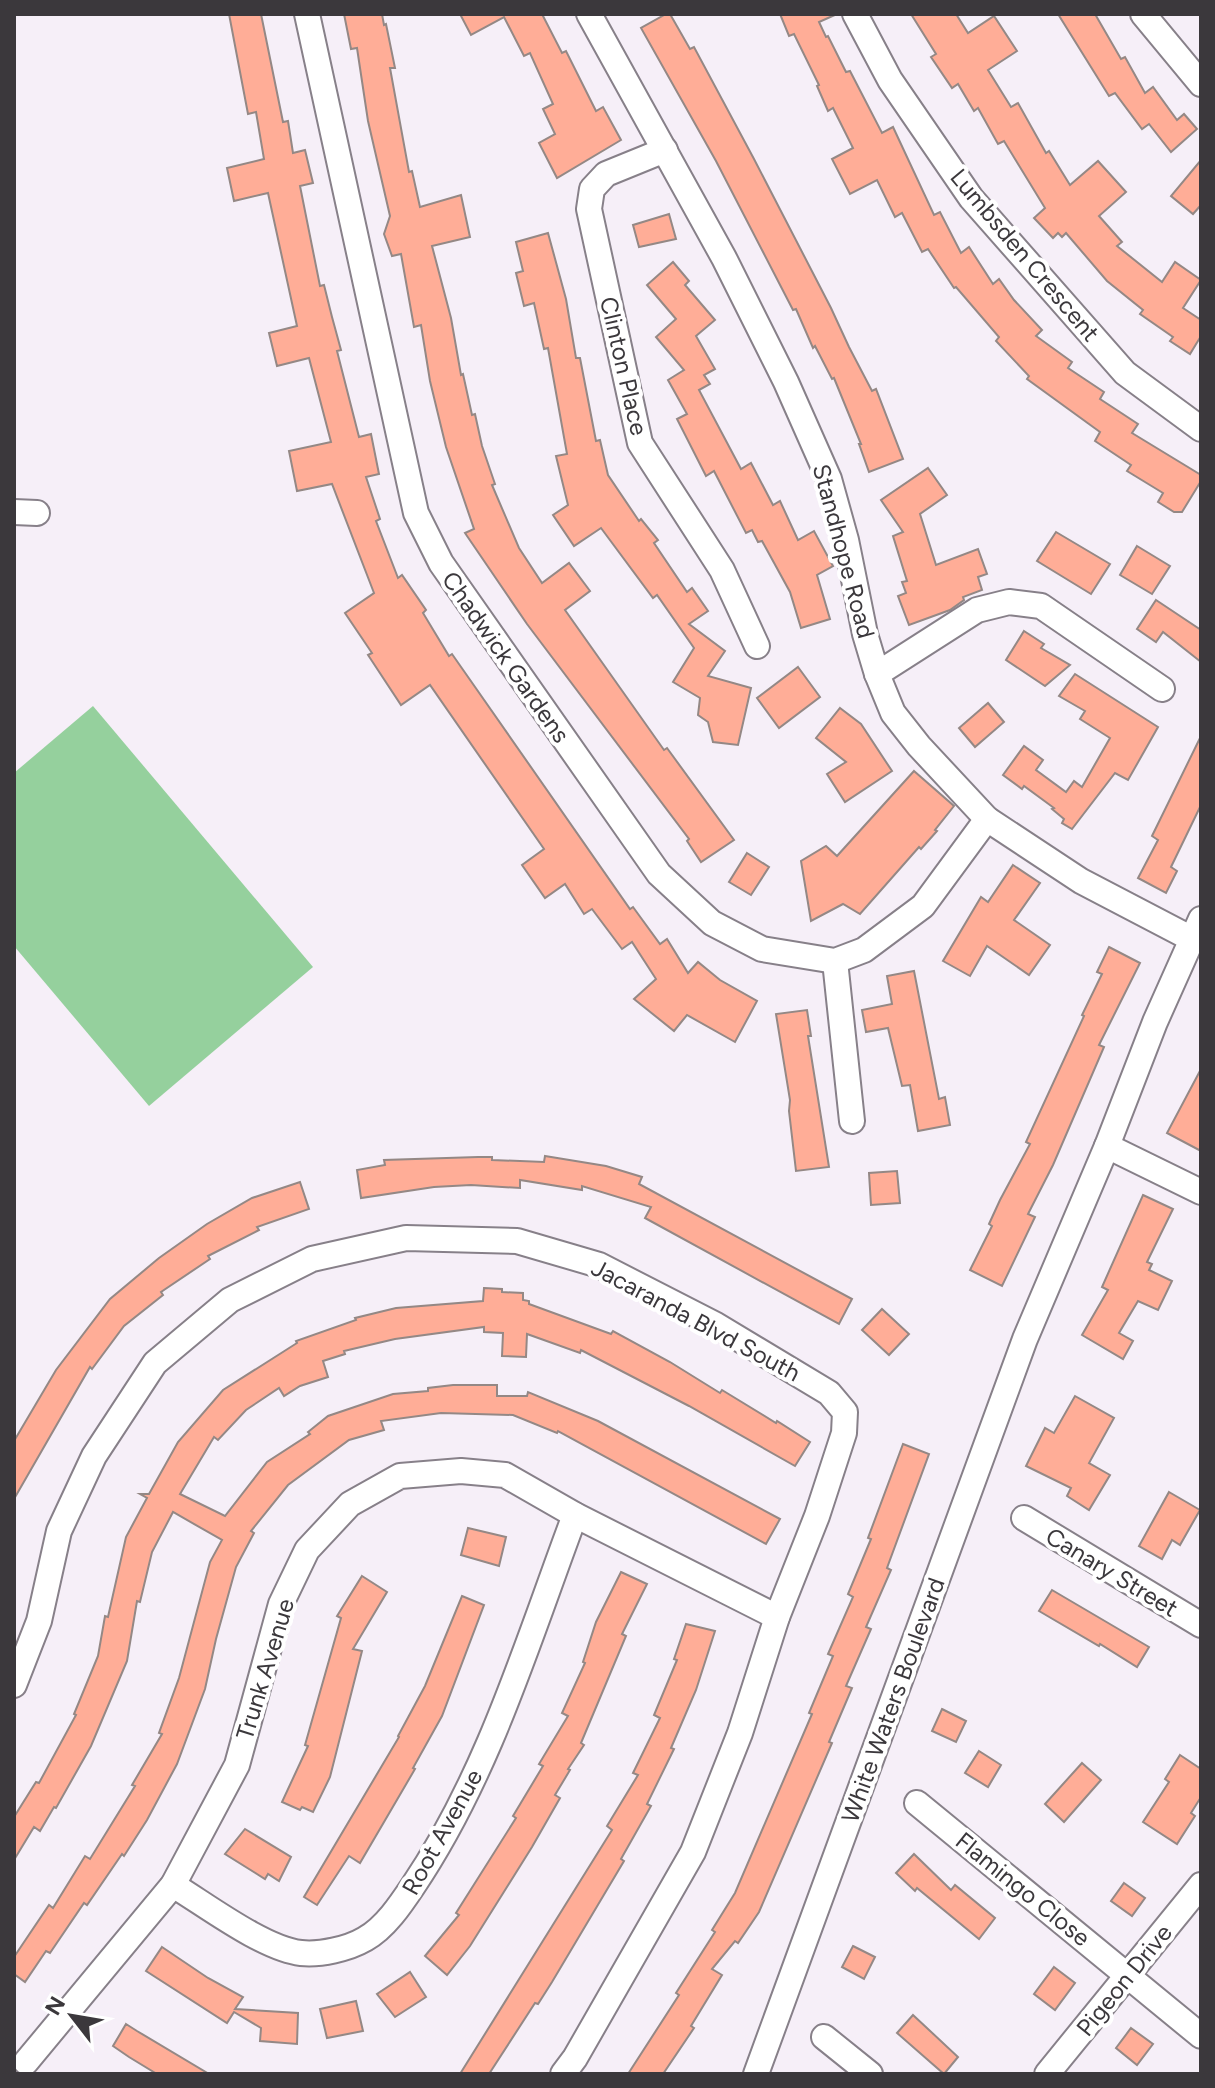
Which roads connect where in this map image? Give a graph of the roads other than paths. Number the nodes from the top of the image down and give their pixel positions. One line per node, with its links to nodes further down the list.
1 (307, 14): 13 (street, Chadwick Gardens)
2 (589, 14): 6 (street, Standhope Road)
3 (855, 14): 7 (street, Lumbsden Crescent)
4 (1143, 14): 5 (street)
5 (1201, 84)
6 (665, 150): 8 (street, Clinton Place); 9 (street, Standhope Road)
7 (1201, 429)
8 (757, 646)
9 (877, 674): 10 (street); 11 (street, Standhope Road)
10 (1162, 689)
11 (987, 819): 12 (street, Standhope Road); 13 (street)
12 (1197, 929): 15 (street, White Waters Boulevard)
13 (835, 961): 14 (street)
14 (852, 1121)
15 (1107, 1146): 16 (street); 30 (street, White Waters Boulevard)
16 (1201, 1192)
17 (575, 1515): 19 (street, Trunk Avenue); 23 (street, Trunk Avenue); 23 (street, Root Avenue)
18 (1024, 1518): 20 (street, Canary Street)
19 (777, 1617): 21 (street, Jacaranda Blvd South); 29 (street, Jacaranda Blvd South)
20 (1201, 1625)
21 (14, 1685)
22 (917, 1803): 25 (street, Flamingo Close)
23 (173, 1885): 28 (street, Trunk Avenue)
24 (1201, 1885): 25 (street, Pigeon Drive)
25 (1128, 1976): 26 (street, Flamingo Close); 32 (street, Pigeon Drive)
26 (1201, 2036)
27 (824, 2037): 31 (street)
28 (28, 2063)
29 (563, 2074)
30 (756, 2074)
31 (870, 2074)
32 (1047, 2074)

